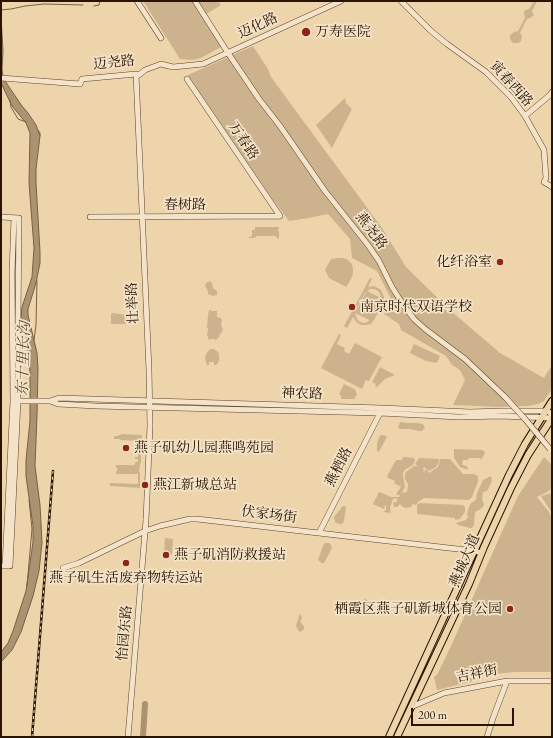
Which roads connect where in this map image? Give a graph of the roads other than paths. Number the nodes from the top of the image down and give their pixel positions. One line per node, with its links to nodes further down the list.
1 (137, 1): 5 (street)
2 (195, 1): 6 (street, 燕尧路)
3 (341, 1): 6 (street, 迈化路)
4 (400, 1): 11 (street, 寅春西路)
5 (161, 38)
6 (228, 53): 7 (street, 迈尧路); 23 (street, 燕尧路, bridge)
7 (136, 74): 8 (street, 迈尧路); 16 (street, 壮举路)
8 (1, 78)
9 (187, 79): 14 (street, 万春路)
10 (551, 95): 11 (street)
11 (525, 116): 12 (street, 寅春西路)
12 (552, 187)
13 (90, 216): 16 (street, 春树路)
14 (280, 216): 16 (street, 春树路)
15 (1, 217): 17 (street)
16 (142, 217): 19 (street, 壮举路)
17 (16, 401): 19 (street, 神农路); 28 (street)
18 (552, 401): 21 (main road)
19 (150, 404): 20 (street, 神农路); 21 (street, 神农路); 24 (street, 壮举路)
20 (380, 413): 22 (street, 神农路); 25 (street, 燕栖路)
21 (551, 416): 22 (main road, 燕城大道); 27 (main road, 燕城大道)
22 (542, 418): 26 (main road, 燕城大道)
23 (551, 450)
24 (145, 531): 25 (street, 伏家场街); 29 (street, 伏家场街); 33 (street, 怡园东路)
25 (319, 533): 26 (street, 伏家场街)
26 (474, 551): 27 (street, 伏家场街); 34 (main road, 燕城大道)
27 (481, 553): 32 (main road, 燕城大道)
28 (3, 566)
29 (63, 568)
30 (507, 681): 31 (street, 吉祥街); 32 (street, 吉祥街); 36 (street)
31 (552, 681)
32 (411, 707): 35 (main road, 燕城大道)
33 (128, 737)
34 (389, 737)
35 (397, 737)
36 (487, 737)

